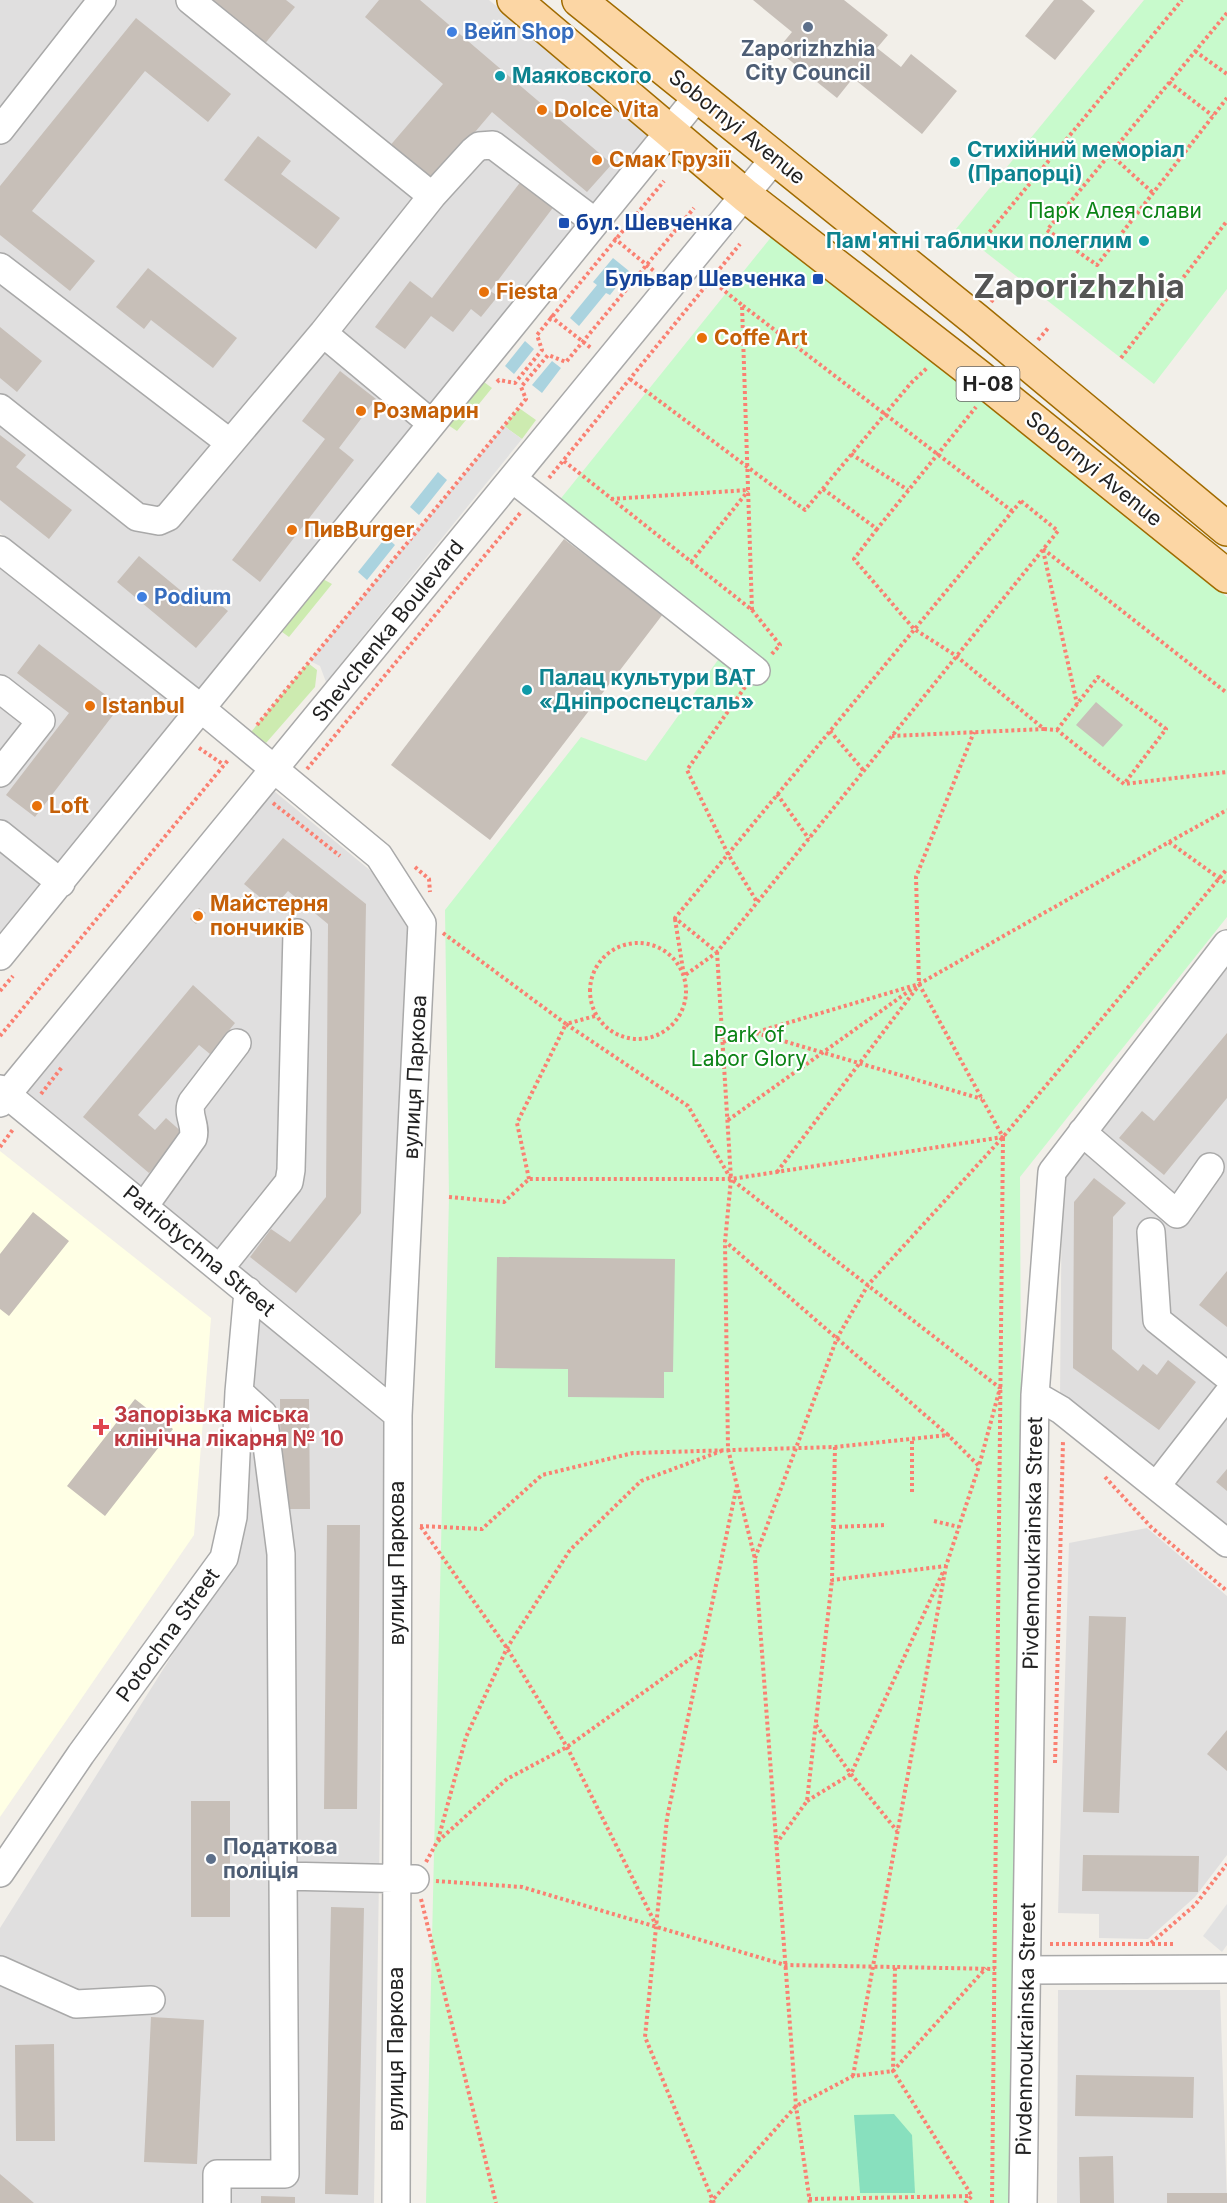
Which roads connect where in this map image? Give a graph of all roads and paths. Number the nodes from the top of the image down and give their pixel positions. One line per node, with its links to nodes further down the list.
1 (102, 0): 13 (street)
2 (190, 0): 18 (street)
3 (514, 0): 14 (main road, Sobornyi Avenue / Н-08)
4 (579, 0): 10 (main road, Sobornyi Avenue / Н-08)
5 (1182, 0): 24 (path)
6 (1227, 13): 7 (path)
7 (1195, 51): 8 (path); 9 (path)
8 (1227, 74)
9 (1169, 82): 12 (path); 15 (path)
10 (698, 96): 14 (street); 16 (main road, Sobornyi Avenue / Н-08)
11 (1227, 98): 12 (path)
12 (1213, 116): 17 (path)
13 (0, 130)
14 (672, 130): 19 (main road, Sobornyi Avenue / Н-08); 22 (street)
15 (1110, 154): 17 (path); 17 (path)
16 (775, 158): 19 (street, Shevchenka Boulevard); 33 (main road, Sobornyi Avenue / Н-08)
17 (1153, 193)
18 (432, 196): 22 (street); 35 (street)
19 (746, 196): 28 (street, Shevchenka Boulevard); 37 (main road, Sobornyi Avenue / Н-08)
20 (694, 208): 25 (path)
21 (1227, 221): 39 (path)
22 (595, 222): 25 (path); 30 (street)
23 (740, 244): 27 (path)
24 (978, 246)
25 (647, 265): 28 (path); 36 (path)
26 (0, 267): 46 (street)
27 (711, 280): 31 (path); 32 (path)
28 (672, 286): 31 (path); 40 (street, Shevchenka Boulevard)
29 (1002, 289): 33 (path)
30 (531, 300): 36 (path); 45 (street)
31 (692, 303): 41 (path)
32 (742, 305): 44 (path); 50 (path)
33 (976, 320): 38 (main road, Sobornyi Avenue / Н-08)
34 (1049, 327): 38 (path)
35 (323, 333): 45 (street); 46 (street)
36 (583, 342): 40 (path); 77 (path)
37 (945, 350): 42 (main road, Sobornyi Avenue / Н-08); 44 (path)
38 (1022, 358): 59 (main road, Sobornyi Avenue / Н-08)
39 (1121, 358)
40 (609, 362): 41 (path); 51 (street, Shevchenka Boulevard)
41 (630, 379): 49 (path); 50 (path)
42 (992, 387): 47 (path); 63 (main road, Sobornyi Avenue / Н-08)
43 (0, 408): 46 (street)
44 (885, 413): 47 (path); 48 (path)
45 (430, 423): 71 (street)
46 (230, 443)
47 (937, 453): 54 (path); 57 (path)
48 (851, 454): 52 (path); 54 (path)
49 (564, 460): 55 (path); 56 (path)
50 (747, 467): 52 (path); 53 (path)
51 (513, 479): 55 (street); 80 (street, Shevchenka Boulevard)
52 (823, 489): 58 (path)
53 (748, 490): 56 (path); 62 (path); 64 (path)
54 (908, 490): 58 (path)
55 (534, 496): 67 (street); 84 (path)
56 (611, 499): 62 (path)
57 (1012, 511): 60 (path); 65 (path)
58 (877, 529): 65 (path)
59 (1227, 529)
60 (1043, 549): 66 (path); 69 (path); 70 (path)
61 (0, 550): 71 (street)
62 (691, 562): 64 (path)
63 (1227, 576)
64 (752, 610): 67 (path)
65 (914, 629): 66 (path); 74 (path)
66 (955, 655): 72 (path); 76 (path)
67 (756, 671): 92 (path)
68 (0, 689): 83 (street)
69 (1227, 693)
70 (1077, 705): 73 (path); 85 (path)
71 (201, 709): 77 (street); 95 (street)
72 (1044, 729): 73 (path); 75 (path)
73 (1057, 730): 85 (path)
74 (830, 731): 81 (path); 86 (path)
75 (974, 732): 76 (path); 106 (path)
76 (891, 736): 81 (path)
77 (242, 743): 79 (path); 80 (street)
78 (199, 748): 79 (path)
79 (224, 765): 110 (path)
80 (274, 769): 100 (street); 115 (street, Shevchenka Boulevard)
81 (864, 771): 90 (path)
82 (1227, 772): 85 (path)
83 (0, 773)
84 (302, 775)
85 (1124, 784)
86 (777, 794): 90 (path); 92 (path)
87 (271, 801): 93 (path)
88 (1227, 810): 91 (path)
89 (0, 834): 95 (street)
90 (809, 839): 98 (path)
91 (1168, 842): 96 (path); 106 (path)
92 (728, 854): 98 (path); 99 (path)
93 (343, 858)
94 (410, 864): 97 (path)
95 (61, 883): 104 (street)
96 (1227, 884)
97 (431, 898)
98 (758, 902): 103 (path)
99 (675, 918): 103 (path); 105 (path)
100 (422, 923): 108 (path); 138 (street, вулиця Паркова)
101 (297, 933): 130 (street)
102 (1227, 944): 119 (street, Pivdennoukrainska Street)
103 (717, 952): 105 (path); 111 (path)
104 (0, 956)
105 (684, 976): 107 (path); 107 (path)
106 (919, 984): 109 (path); 113 (path); 114 (path); 116 (path)
107 (595, 1016): 108 (path)
108 (566, 1024): 124 (path); 125 (path)
109 (754, 1033): 111 (path); 113 (path)
110 (0, 1036)
111 (723, 1042): 117 (path)
112 (237, 1043): 127 (street)
113 (822, 1053): 114 (path); 117 (path)
114 (859, 1063): 116 (path); 123 (path)
115 (2, 1096): 127 (street, Patriotychna Street)
116 (983, 1099): 120 (path)
117 (728, 1120): 125 (path)
118 (16, 1126): 121 (path)
119 (1082, 1132): 122 (street); 136 (street, Pivdennoukrainska Street)
120 (1003, 1137): 123 (path); 131 (path)
121 (0, 1147)
122 (1210, 1167)
123 (777, 1172): 125 (path)
124 (529, 1179): 125 (path); 126 (path)
125 (731, 1179): 129 (path); 131 (path)
126 (449, 1197)
127 (144, 1205): 130 (street, Patriotychna Street)
128 (1151, 1232): 134 (street)
129 (725, 1242): 133 (path); 144 (path)
130 (219, 1268): 132 (street, Patriotychna Street)
131 (868, 1285): 133 (path); 145 (path)
132 (248, 1291): 135 (street, Potochna Street); 138 (street, Patriotychna Street)
133 (837, 1338): 140 (path); 142 (path)
134 (1227, 1376)
135 (238, 1392): 173 (street, Potochna Street); 174 (street)
136 (1035, 1395): 148 (street); 185 (street, Pivdennoukrainska Street)
137 (1227, 1395): 148 (street)
138 (398, 1415): 175 (street, вулиця Паркова)
139 (1063, 1430): 166 (path)
140 (948, 1435): 141 (path); 145 (path)
141 (912, 1438): 143 (path); 149 (path)
142 (796, 1448): 143 (path); 144 (path); 158 (path)
143 (835, 1448): 154 (path)
144 (728, 1449): 147 (path); 153 (path); 162 (path)
145 (979, 1466): 155 (path)
146 (1103, 1474): 161 (path)
147 (738, 1482): 158 (path); 163 (path)
148 (1157, 1485): 157 (street)
149 (912, 1492)
150 (421, 1514): 153 (path)
151 (934, 1521): 155 (path)
152 (887, 1525): 154 (path)
153 (420, 1526): 156 (path); 162 (path)
154 (833, 1527): 160 (path)
155 (959, 1527): 159 (path)
156 (420, 1538)
157 (1227, 1543)
158 (755, 1559): 171 (path)
159 (946, 1566): 160 (path); 167 (path); 169 (path)
160 (832, 1580): 164 (path)
161 (1227, 1591)
162 (507, 1648): 165 (path); 170 (path)
163 (702, 1651): 165 (path); 176 (path)
164 (816, 1724): 167 (path); 168 (path)
165 (567, 1747): 170 (path); 176 (path)
166 (1054, 1765)
167 (851, 1774): 168 (path); 169 (path)
168 (807, 1801): 171 (path)
169 (897, 1832): 180 (path)
170 (437, 1842): 175 (path)
171 (776, 1844): 179 (path)
172 (1227, 1864): 177 (path)
173 (0, 1873)
174 (283, 1876): 175 (street); 193 (street)
175 (409, 1887): 176 (path); 194 (street, вулиця Паркова); 195 (path)
176 (656, 1926): 179 (path); 192 (path)
177 (1050, 1932)
178 (1215, 1962): 185 (street)
179 (785, 1965): 180 (path); 189 (path)
180 (873, 1967): 181 (path); 188 (path)
181 (895, 1967): 182 (path); 187 (path)
182 (986, 1968): 183 (path); 187 (path)
183 (995, 1969)
184 (0, 1970): 186 (street)
185 (1028, 1970): 197 (street, Pivdennoukrainska Street)
186 (151, 2000)
187 (893, 2071): 188 (path); 190 (path)
188 (853, 2076): 189 (path)
189 (796, 2106): 191 (path); 192 (path)
190 (972, 2196): 191 (path); 196 (path)
191 (809, 2201)
192 (712, 2202)
193 (217, 2203)
194 (396, 2203)
195 (496, 2203)
196 (965, 2203)
197 (1023, 2203)

